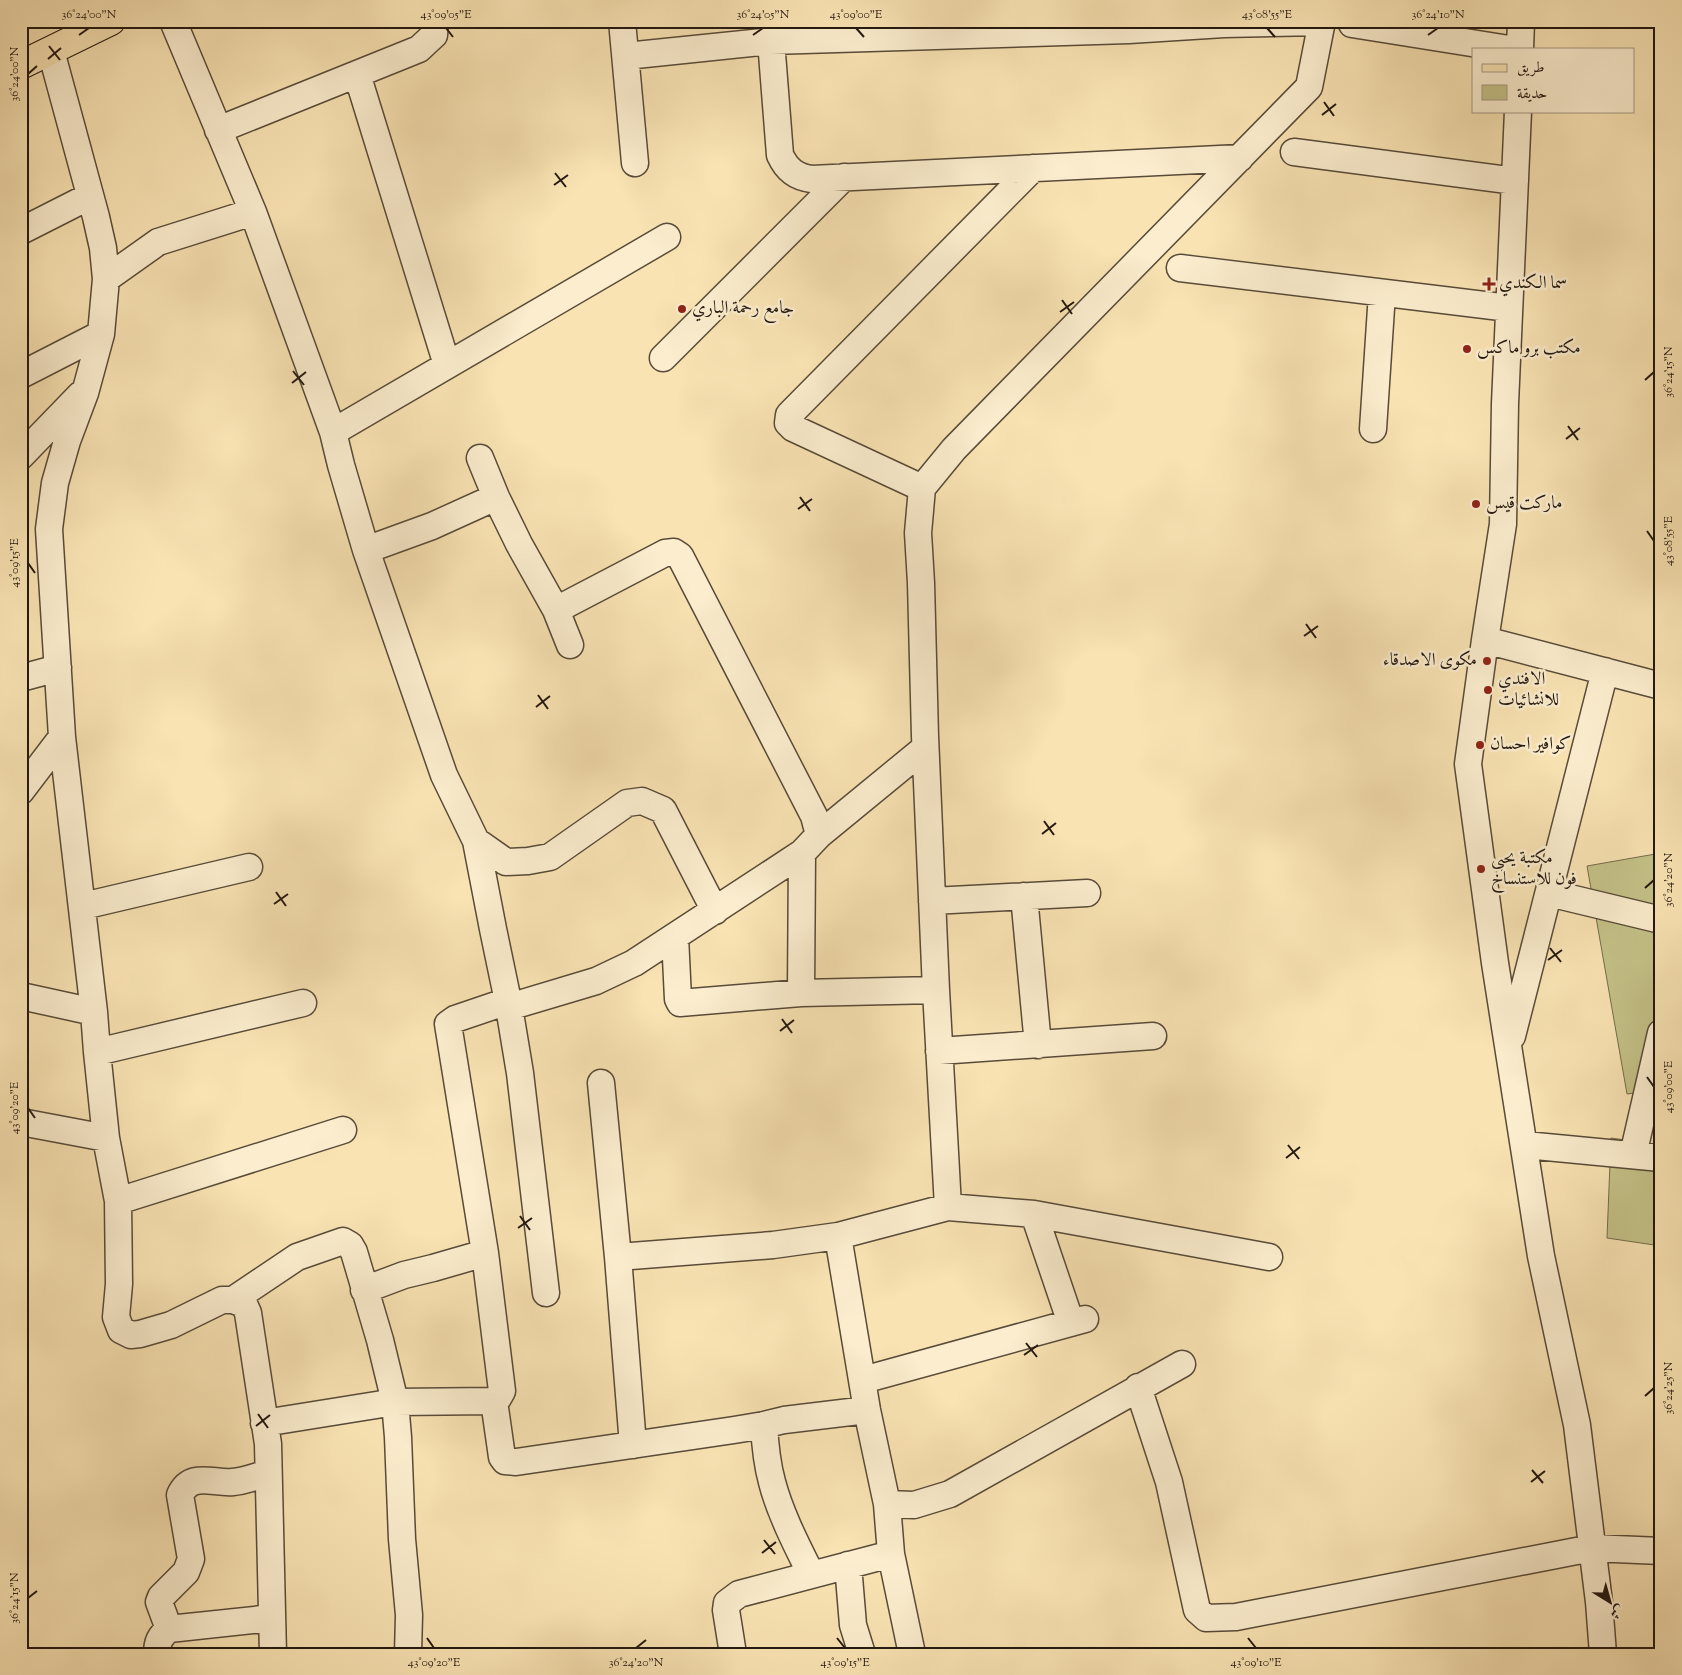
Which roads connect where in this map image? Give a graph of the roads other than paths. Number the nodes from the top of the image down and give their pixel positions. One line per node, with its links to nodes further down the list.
1 (111, 21): 11 (main road)
2 (173, 21): 16 (street)
3 (435, 21): 14 (street)
4 (622, 21): 12 (street)
5 (1522, 21): 10 (street)
6 (1322, 22): 8 (street); 18 (street)
7 (1352, 24): 9 (street)
8 (771, 41): 12 (street); 21 (street)
9 (1504, 48)
10 (1520, 48)
11 (50, 51): 13 (main road); 23 (street)
12 (626, 56): 19 (street)
13 (21, 65)
14 (357, 74): 16 (street); 33 (street)
15 (1518, 112): 22 (street)
16 (218, 130): 24 (street)
17 (1294, 152): 22 (street)
18 (1240, 158): 20 (street); 40 (street)
19 (635, 163)
20 (1032, 168): 21 (street); 40 (street)
21 (844, 177): 32 (street)
22 (1515, 180): 30 (street)
23 (90, 196): 25 (street); 28 (street)
24 (253, 212): 28 (street); 37 (street)
25 (21, 231)
26 (667, 237): 33 (street)
27 (1180, 268): 29 (street)
28 (106, 279): 31 (street)
29 (1382, 293): 30 (street); 36 (street)
30 (1509, 308): 44 (street)
31 (101, 334): 34 (street); 35 (street)
32 (662, 358)
33 (447, 366): 37 (street)
34 (21, 375)
35 (87, 388): 38 (street); 46 (street)
36 (1373, 429)
37 (333, 432): 42 (street)
38 (21, 456)
39 (480, 458): 41 (street)
40 (922, 488): 51 (street)
41 (496, 497): 42 (street); 43 (street)
42 (366, 550): 53 (street)
43 (556, 610): 45 (street); 54 (street)
44 (1485, 640): 47 (street); 73 (street)
45 (570, 645)
46 (58, 668): 48 (street); 50 (street)
47 (1605, 671): 49 (street); 57 (street)
48 (21, 678)
49 (1661, 686)
50 (62, 737): 52 (street); 60 (street)
51 (925, 748): 54 (street); 59 (street)
52 (21, 791)
53 (476, 841): 61 (street); 68 (street)
54 (811, 844): 61 (street); 65 (street)
55 (249, 866): 60 (street)
56 (1087, 893): 58 (street)
57 (1549, 893): 62 (street); 73 (street)
58 (1024, 896): 59 (street); 72 (street)
59 (932, 901): 64 (street)
60 (83, 906): 69 (street)
61 (715, 912): 63 (street)
62 (1661, 920)
63 (675, 937): 65 (street); 68 (street)
64 (936, 990): 65 (street); 74 (street)
65 (801, 993)
66 (21, 996): 69 (street)
67 (303, 1004): 75 (street)
68 (509, 1004): 87 (street); 91 (street)
69 (94, 1012): 75 (street)
70 (1661, 1033): 81 (street)
71 (1153, 1036): 72 (street)
72 (1038, 1045): 74 (street)
73 (1509, 1047): 80 (street)
74 (939, 1051): 84 (street)
75 (97, 1052): 79 (street)
76 (601, 1083): 88 (street)
77 (21, 1122): 79 (street)
78 (343, 1130): 83 (street)
79 (106, 1138): 83 (street)
80 (1525, 1145): 81 (street); 104 (street)
81 (1633, 1155): 82 (street)
82 (1661, 1158)
83 (118, 1201): 92 (street)
84 (948, 1206): 85 (street); 86 (street)
85 (1034, 1214): 89 (street); 94 (street)
86 (838, 1236): 88 (street); 94 (street)
87 (485, 1253): 90 (street); 96 (street)
88 (618, 1257): 101 (street)
89 (1269, 1257)
90 (364, 1290): 92 (street); 97 (street)
91 (546, 1293)
92 (234, 1300): 99 (street)
93 (1182, 1364): 95 (street)
94 (863, 1380): 98 (street)
95 (1138, 1387): 103 (street); 104 (street)
96 (494, 1401): 97 (street); 101 (street)
97 (395, 1402): 99 (street); 113 (street)
98 (868, 1410): 100 (street); 103 (street)
99 (264, 1423): 102 (street)
100 (764, 1425): 101 (street); 108 (street)
101 (633, 1445)
102 (268, 1473): 109 (street); 110 (street)
103 (887, 1504): 106 (street)
104 (1592, 1548): 105 (street); 117 (street)
105 (1661, 1551)
106 (891, 1554): 107 (street); 116 (street)
107 (848, 1565): 108 (street); 115 (street)
108 (811, 1574): 114 (street)
109 (272, 1618): 110 (street); 112 (street)
110 (169, 1629): 111 (street)
111 (157, 1654)
112 (273, 1654)
113 (408, 1654)
114 (733, 1654)
115 (862, 1654)
116 (912, 1654)
117 (1603, 1654)

